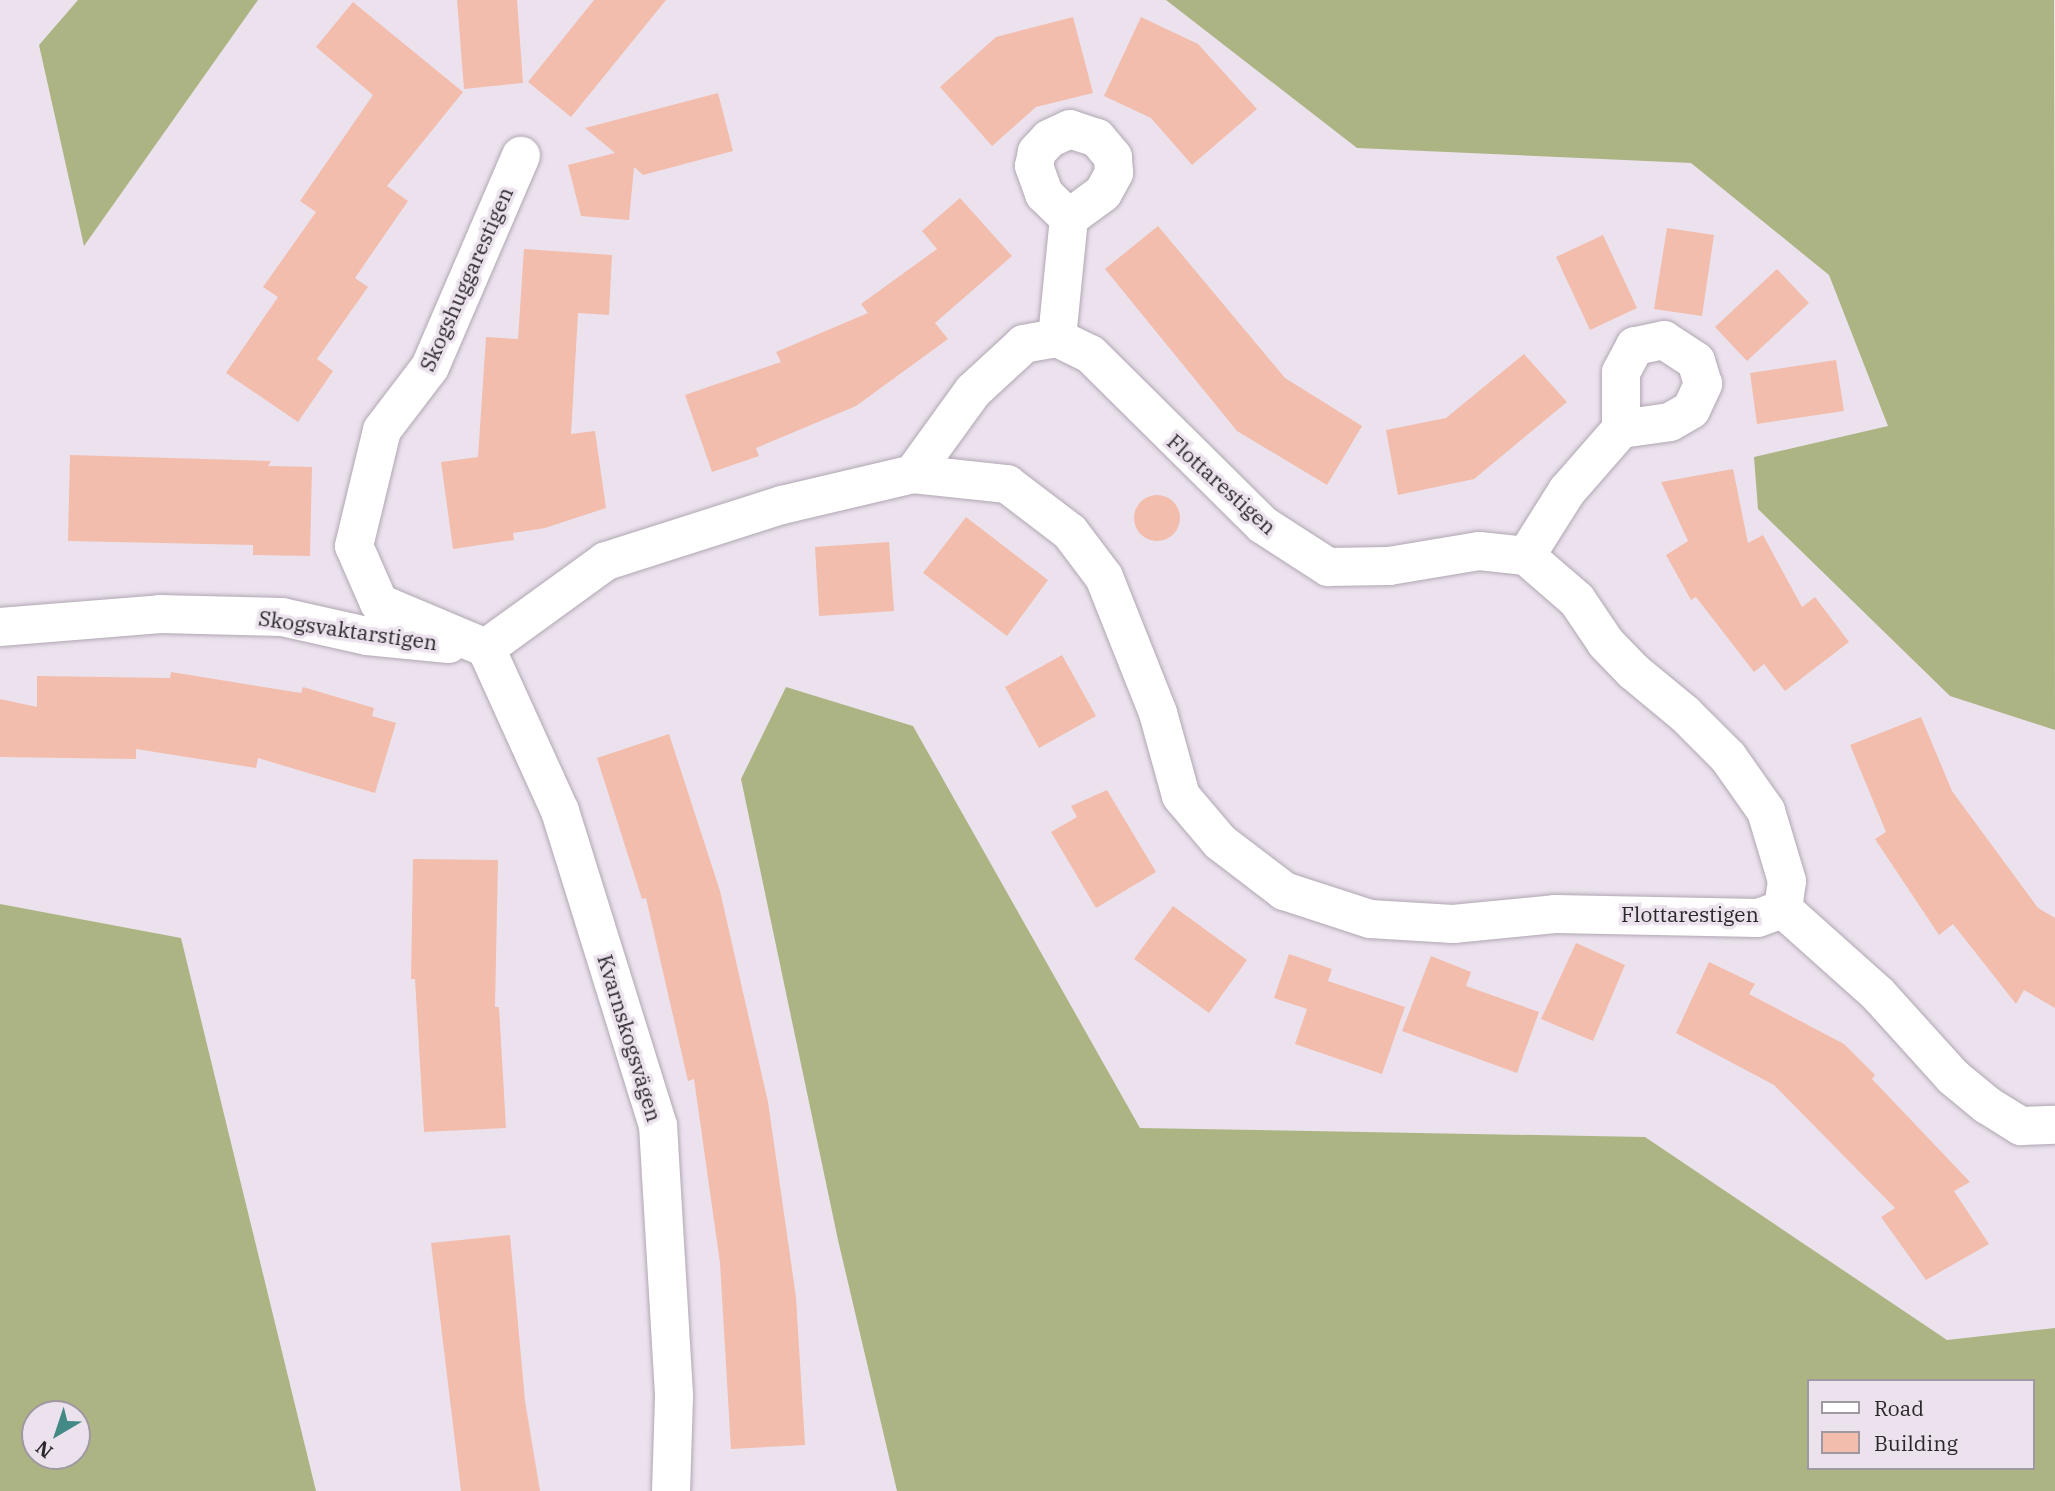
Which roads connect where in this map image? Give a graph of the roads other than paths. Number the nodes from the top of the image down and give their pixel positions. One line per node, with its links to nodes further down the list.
1 (521, 156): 8 (street, Skogshuggarestigen)
2 (1069, 218): 3 (street)
3 (1057, 338): 5 (street); 6 (street, Flottarestigen)
4 (1621, 429): 6 (street)
5 (913, 474): 8 (street, Flottarestigen); 9 (street, Flottarestigen)
6 (1526, 556): 9 (street, Flottarestigen)
7 (0, 626): 8 (street, Skogsvaktarstigen)
8 (486, 648): 11 (street, Kvarnskogsvägen)
9 (1783, 909): 10 (street)
10 (2055, 1125)
11 (671, 1491)

